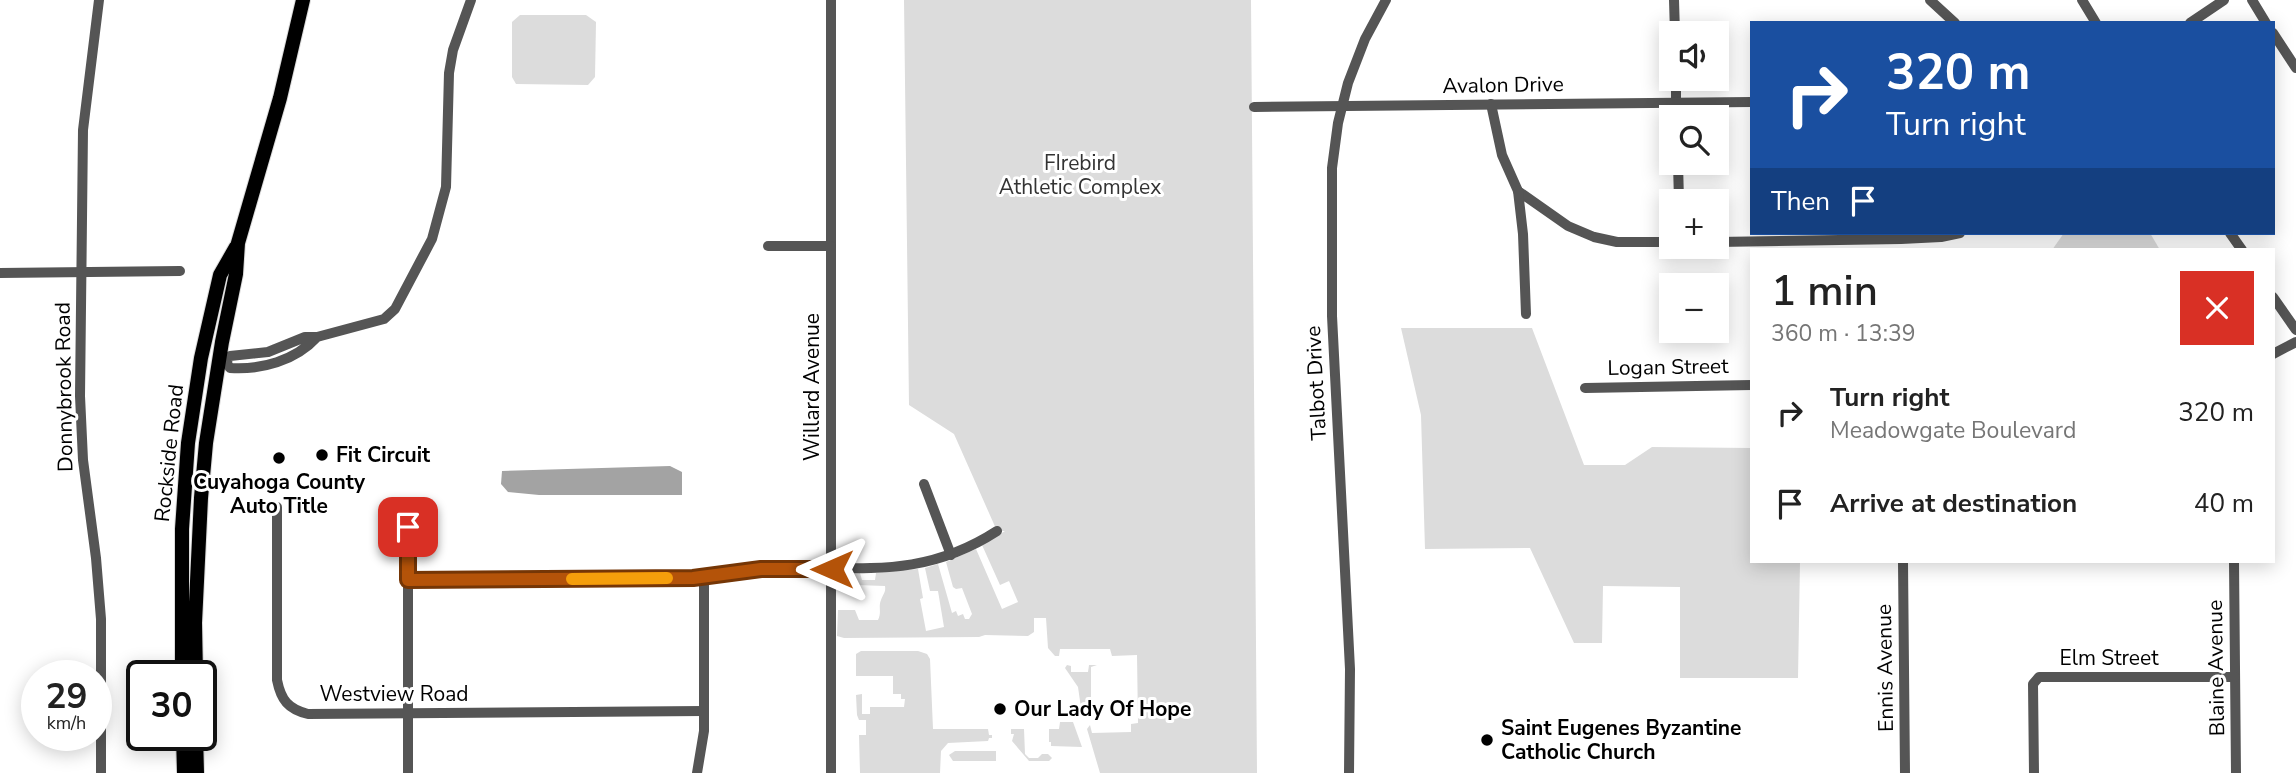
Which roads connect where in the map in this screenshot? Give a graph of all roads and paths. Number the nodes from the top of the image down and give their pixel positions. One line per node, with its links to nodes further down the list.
1 (99, 0): 35 (street, Donnybrook Road)
2 (303, 0): 30 (main road, Rockside Road)
3 (471, 0): 43 (street)
4 (831, 0): 33 (street, Willard Avenue)
5 (1386, 0): 23 (street, Talbot Drive)
6 (1674, 0): 11 (street)
7 (1930, 0): 12 (street)
8 (2082, 0): 13 (street)
9 (2224, 0): 14 (street)
10 (2252, 0): 15 (street)
11 (1675, 21)
12 (1953, 21)
13 (2095, 21)
14 (2193, 21)
15 (2265, 21)
16 (2275, 36): 17 (street)
17 (2296, 68)
18 (1676, 91): 20 (street)
19 (1750, 102): 20 (street, Avalon Drive)
20 (1676, 103): 21 (street, Avalon Drive)
21 (1491, 104): 23 (street, Avalon Drive); 24 (street)
22 (1254, 107): 23 (street, Avalon Drive)
23 (1341, 107): 69 (street, Talbot Drive)
24 (1518, 191): 25 (street); 26 (street)
25 (1547, 211): 26 (street); 28 (street)
26 (1522, 224): 38 (street)
27 (1950, 235): 31 (street)
28 (1659, 242)
29 (1729, 242): 31 (street)
30 (238, 243): 42 (main road, Rockside Road); 43 (main road, Rockside Road)
31 (1901, 245)
32 (768, 246): 33 (street)
33 (831, 246): 53 (street, Willard Avenue)
34 (180, 271): 35 (street)
35 (81, 272): 36 (street); 63 (street, Donnybrook Road)
36 (0, 273)
37 (2275, 300): 39 (street)
38 (1525, 314)
39 (2296, 330)
40 (2296, 342): 41 (street)
41 (2275, 353)
42 (201, 358): 43 (street); 56 (main road, Rockside Road)
43 (222, 362): 57 (main road, Rockside Road)
44 (1750, 385): 45 (street, Logan Street)
45 (1585, 388)
46 (923, 484): 50 (street)
47 (408, 506): 55 (street)
48 (277, 507): 60 (street, Westview Road)
49 (997, 531): 50 (street)
50 (951, 555): 53 (street)
51 (1903, 563): 70 (street, Ennis Avenue)
52 (2234, 563): 58 (street, Blaine Avenue)
53 (832, 569): 54 (street); 68 (street, Willard Avenue)
54 (704, 577): 55 (street); 59 (street)
55 (408, 580): 60 (street)
56 (183, 660)
57 (196, 660)
58 (2235, 677): 71 (street, Elm Street); 72 (street, Blaine Avenue)
59 (704, 711): 60 (street, Westview Road); 67 (street)
60 (408, 713): 66 (street)
61 (183, 751): 64 (main road)
62 (196, 751): 65 (main road)
63 (101, 773)
64 (184, 773)
65 (197, 773)
66 (408, 773)
67 (697, 773)
68 (831, 773)
69 (1349, 773)
70 (1905, 773)
71 (2034, 773)
72 (2236, 773)

